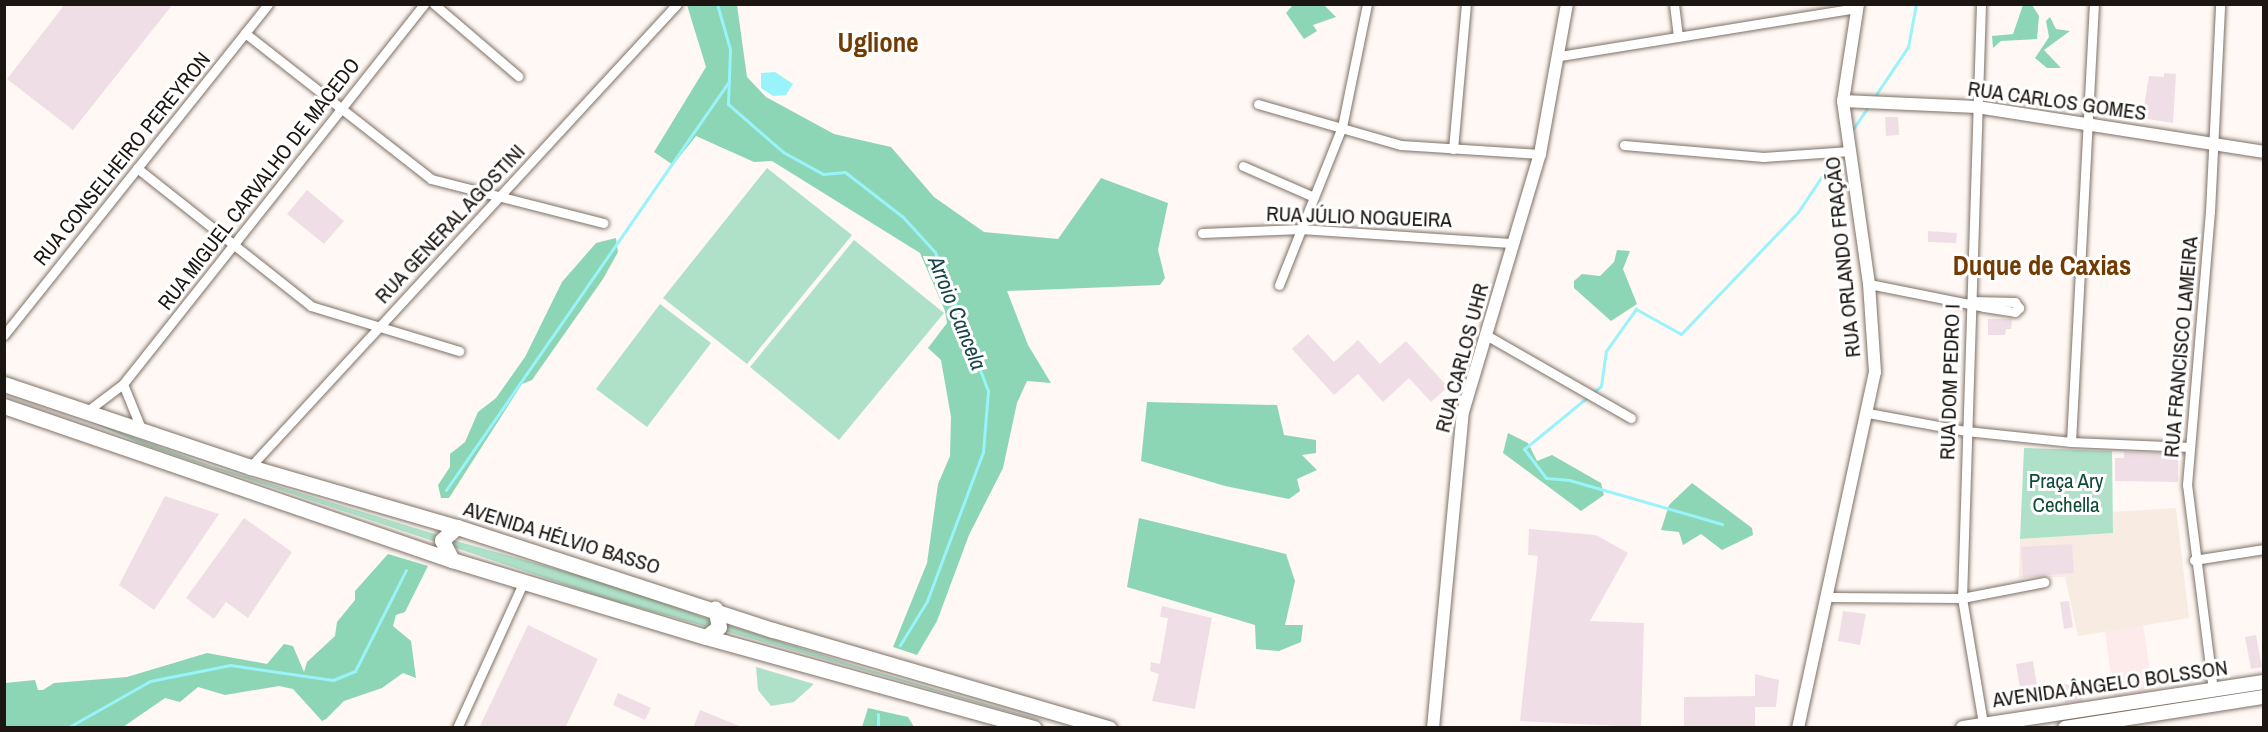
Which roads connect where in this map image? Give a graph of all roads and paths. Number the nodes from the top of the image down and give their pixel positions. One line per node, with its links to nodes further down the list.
1 (268, 4): 13 (street, RUA CONSELHEIRO PEREYRON)
2 (423, 4): 20 (street, RUA MIGUEL CARVALHO DE MACEDO)
3 (434, 4): 16 (street)
4 (677, 4): 31 (street, RUA GENERAL AGOSTINI)
5 (1367, 4): 22 (street)
6 (1466, 4): 25 (street)
7 (1567, 4): 15 (street, RUA CARLOS UHR)
8 (1674, 4): 14 (street)
9 (1981, 4): 19 (street, RUA DOM PEDRO I)
10 (2094, 4): 21 (street)
11 (2220, 4): 23 (street, RUA FRANCISCO LAMEIRA)
12 (1858, 6): 14 (street); 17 (street, RUA ORLANDO FRAÇÃO)
13 (245, 33): 20 (street); 30 (street, RUA CONSELHEIRO PEREYRON)
14 (1678, 37): 15 (street)
15 (1560, 56): 28 (street, RUA CARLOS UHR)
16 (518, 76)
17 (1843, 101): 19 (street, RUA CARLOS GOMES); 26 (street, RUA ORLANDO FRAÇÃO)
18 (1258, 104): 22 (street)
19 (1977, 107): 21 (street, RUA CARLOS GOMES); 40 (street, RUA DOM PEDRO I)
20 (343, 109): 31 (street); 37 (street, RUA MIGUEL CARVALHO DE MACEDO)
21 (2087, 124): 23 (street, RUA CARLOS GOMES); 53 (street)
22 (1342, 127): 25 (street); 32 (street)
23 (2213, 144): 27 (street, RUA CARLOS GOMES); 54 (street, RUA FRANCISCO LAMEIRA)
24 (1624, 145): 26 (street)
25 (1453, 148): 28 (street)
26 (1850, 151): 38 (street, RUA ORLANDO FRAÇÃO)
27 (2264, 152)
28 (1540, 154): 36 (street, RUA CARLOS UHR)
29 (1243, 166): 32 (street)
30 (137, 168): 37 (street); 42 (street, RUA CONSELHEIRO PEREYRON)
31 (499, 197): 33 (street); 41 (street, RUA GENERAL AGOSTINI)
32 (1314, 197): 34 (street)
33 (603, 223)
34 (1301, 229): 35 (street, RUA JÚLIO NOGUEIRA); 36 (street, RUA JÚLIO NOGUEIRA); 39 (street)
35 (1202, 233)
36 (1514, 243): 43 (street, RUA CARLOS UHR)
37 (234, 245): 41 (street); 46 (street, RUA MIGUEL CARVALHO DE MACEDO)
38 (1869, 284): 40 (street); 49 (street, RUA ORLANDO FRAÇÃO)
39 (1279, 285)
40 (1971, 301): 52 (street, RUA DOM PEDRO I)
41 (380, 327): 44 (street); 55 (street, RUA GENERAL AGOSTINI)
42 (4, 335)
43 (1486, 335): 50 (street); 74 (street, RUA CARLOS UHR)
44 (459, 351)
45 (4, 384): 48 (main road, AVENIDA HÉLVIO BASSO)
46 (123, 384): 48 (street, RUA MIGUEL CARVALHO DE MACEDO); 51 (street)
47 (4, 406): 58 (main road)
48 (86, 412): 51 (main road, AVENIDA HÉLVIO BASSO)
49 (1868, 413): 52 (street); 62 (street, RUA ORLANDO FRAÇÃO)
50 (1631, 418)
51 (142, 431): 55 (main road, AVENIDA HÉLVIO BASSO)
52 (1966, 431): 53 (street); 63 (street, RUA DOM PEDRO I)
53 (2070, 442): 54 (street)
54 (2190, 447): 59 (street, RUA FRANCISCO LAMEIRA)
55 (250, 467): 56 (main road, AVENIDA HÉLVIO BASSO)
56 (457, 527): 58 (main road); 64 (main road, AVENIDA HÉLVIO BASSO)
57 (2264, 549): 59 (street)
58 (452, 560): 60 (main road)
59 (2194, 560): 67 (street, RUA FRANCISCO LAMEIRA)
60 (524, 581): 65 (main road); 71 (street)
61 (2044, 582): 63 (street)
62 (1827, 597): 63 (street); 69 (street, RUA ORLANDO FRAÇÃO)
63 (1962, 598): 70 (street, RUA DOM PEDRO I)
64 (715, 608): 65 (main road); 73 (main road, AVENIDA HÉLVIO BASSO)
65 (706, 637): 72 (main road)
66 (2264, 682): 67 (main road, AVENIDA ÂNGELO BOLSSON)
67 (2213, 690): 70 (main road, AVENIDA ÂNGELO BOLSSON)
68 (2264, 697): 78 (main road, AVENIDA ÂNGELO BOLSSON)
69 (1800, 714): 75 (street, RUA ORLANDO FRAÇÃO); 76 (street, RUA ORLANDO FRAÇÃO)
70 (1983, 726): 77 (main road, AVENIDA ÂNGELO BOLSSON)
71 (457, 728)
72 (1034, 728)
73 (1109, 728)
74 (1433, 728)
75 (1791, 728)
76 (1798, 728)
77 (1963, 728)
78 (2065, 728)

